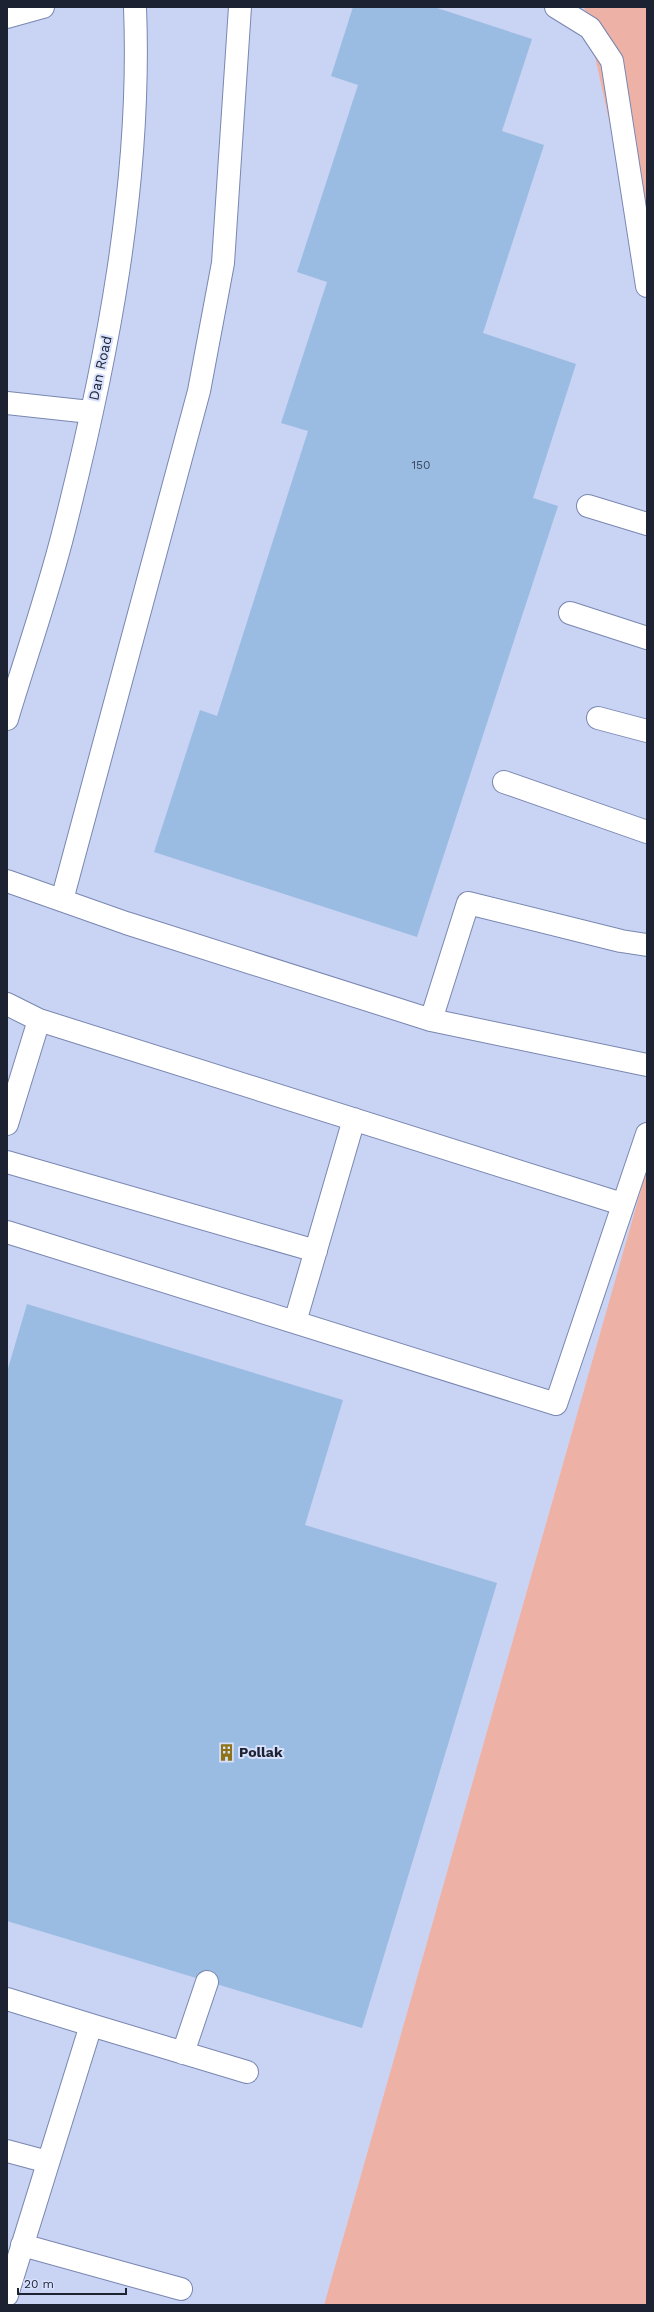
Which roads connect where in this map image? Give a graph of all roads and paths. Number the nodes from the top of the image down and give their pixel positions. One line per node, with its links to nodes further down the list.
1 (43, 7): 5 (street)
2 (135, 7): 8 (street, Dan Road)
3 (240, 7): 19 (street)
4 (556, 7): 6 (street)
5 (7, 18)
6 (647, 286)
7 (7, 402): 8 (street)
8 (90, 412): 14 (street, Dan Road)
9 (588, 506): 10 (street)
10 (647, 524)
11 (570, 613): 12 (street)
12 (647, 638)
13 (598, 718): 15 (street)
14 (7, 719)
15 (647, 731)
16 (504, 782): 17 (street)
17 (647, 832)
18 (7, 881): 19 (street)
19 (62, 900): 23 (street)
20 (647, 945): 23 (street)
21 (7, 1004): 22 (street)
22 (39, 1020): 25 (street); 26 (street)
23 (431, 1020): 24 (street)
24 (647, 1064)
25 (354, 1119): 29 (street); 31 (street)
26 (7, 1124)
27 (647, 1134): 29 (street)
28 (7, 1162): 31 (street)
29 (622, 1204): 32 (street)
30 (7, 1232): 32 (street)
31 (316, 1252): 32 (street)
32 (295, 1322)
33 (207, 1982): 36 (street)
34 (7, 1999): 35 (street)
35 (91, 2025): 36 (street); 39 (street)
36 (184, 2053): 37 (street)
37 (247, 2072)
38 (7, 2151): 39 (street)
39 (48, 2162): 40 (street)
40 (22, 2245): 41 (street); 42 (street)
41 (181, 2289)
42 (7, 2295)

